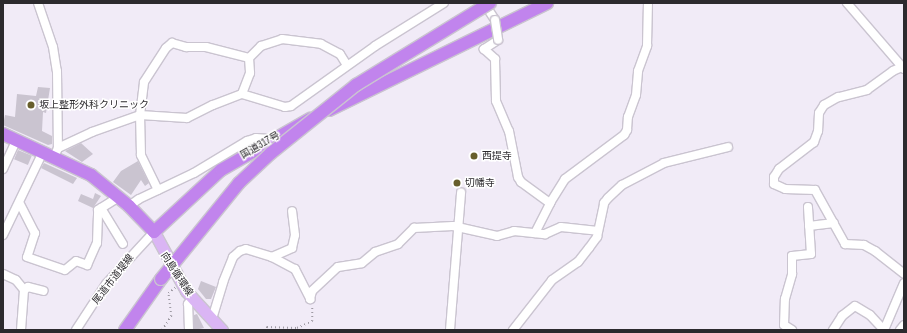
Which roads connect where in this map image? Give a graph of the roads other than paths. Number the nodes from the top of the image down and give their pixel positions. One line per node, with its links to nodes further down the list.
1 (38, 3): 18 (street)
2 (444, 3): 9 (street)
3 (484, 3): 23 (street, bridge)
4 (490, 3): 40 (highway, bridge)
5 (547, 3): 14 (highway, 国道317号)
6 (648, 3): 23 (street)
7 (847, 3): 10 (street)
8 (248, 58): 9 (street); 11 (street); 12 (street)
9 (347, 65): 11 (street)
10 (904, 67): 29 (street)
11 (242, 94): 12 (street)
12 (140, 115): 18 (street); 20 (street)
13 (3, 134): 15 (highway)
14 (270, 139): 20 (street); 33 (highway, 国道317号)
15 (16, 141): 17 (highway); 19 (street)
16 (728, 147): 32 (street)
17 (43, 152): 18 (highway); 24 (street)
18 (56, 152): 22 (highway)
19 (3, 169)
20 (158, 190): 25 (street)
21 (461, 192): 31 (street)
22 (119, 197): 25 (highway); 27 (street)
23 (550, 203): 34 (street)
24 (20, 204): 27 (street); 35 (street)
25 (129, 206): 33 (highway)
26 (808, 207): 30 (street)
27 (101, 208): 36 (street)
28 (292, 211): 37 (street)
29 (834, 223): 30 (street); 39 (street)
30 (809, 226): 55 (street)
31 (458, 228): 34 (street); 37 (street); 53 (street)
32 (598, 231): 34 (street); 54 (street)
33 (154, 232): 44 (main road, 向島循環線); 48 (street, 尾道市道堤線)
34 (536, 233)
35 (3, 235)
36 (123, 244)
37 (272, 257): 45 (street)
38 (3, 274): 42 (street)
39 (904, 274)
40 (161, 279): 49 (highway); 50 (street)
41 (904, 283): 56 (street)
42 (24, 290): 43 (street); 47 (street)
43 (44, 291)
44 (193, 298): 45 (main road, 向島循環線); 51 (street)
45 (212, 320): 52 (main road, 向島循環線)
46 (904, 325): 57 (street)
47 (21, 330)
48 (76, 330)
49 (125, 330)
50 (131, 330)
51 (189, 330)
52 (222, 330)
53 (450, 330)
54 (513, 330)
55 (792, 330)
56 (833, 330)
57 (900, 330)

